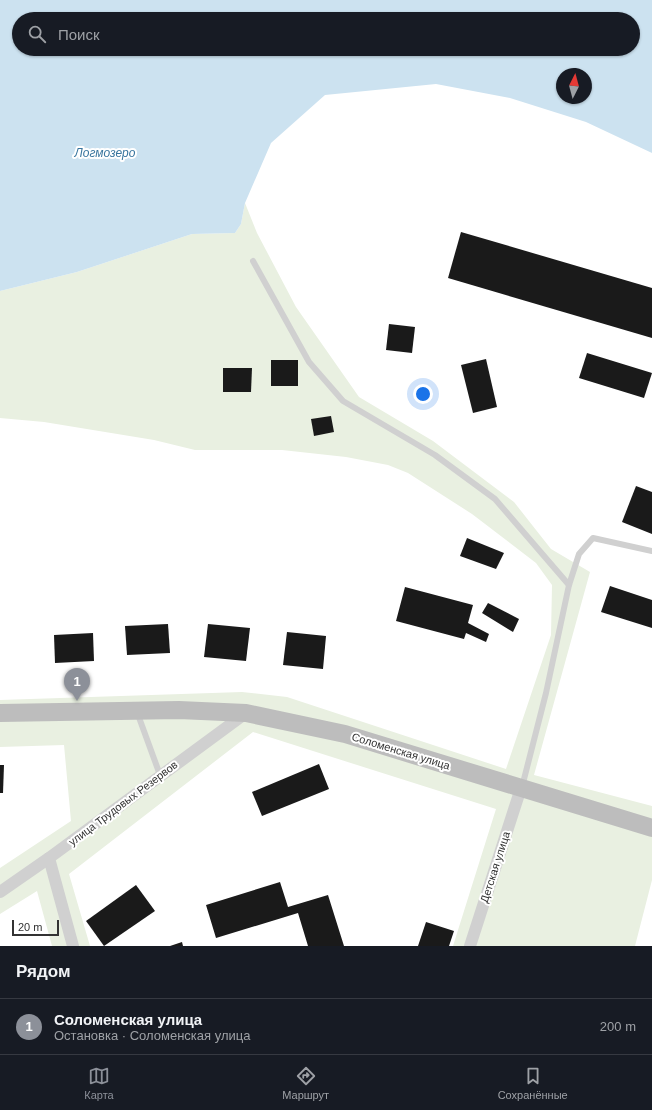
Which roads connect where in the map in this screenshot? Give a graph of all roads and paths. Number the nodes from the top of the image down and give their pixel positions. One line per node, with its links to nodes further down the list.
1 (253, 261): 3 (lane)
2 (652, 551): 3 (lane)
3 (569, 585): 8 (lane)
4 (137, 710): 5 (street, Соломенская улица); 6 (street, Соломенская улица); 7 (lane)
5 (0, 712)
6 (246, 713): 7 (street, улица Трудовых Резервов); 8 (street, Соломенская улица)
7 (160, 775): 10 (street, улица Трудовых Резервов)
8 (521, 788): 9 (street, Соломенская улица); 13 (street, Детская улица)
9 (652, 828)
10 (50, 858): 11 (street, улица Трудовых Резервов); 12 (street)
11 (0, 892)
12 (73, 946)
13 (470, 946)

